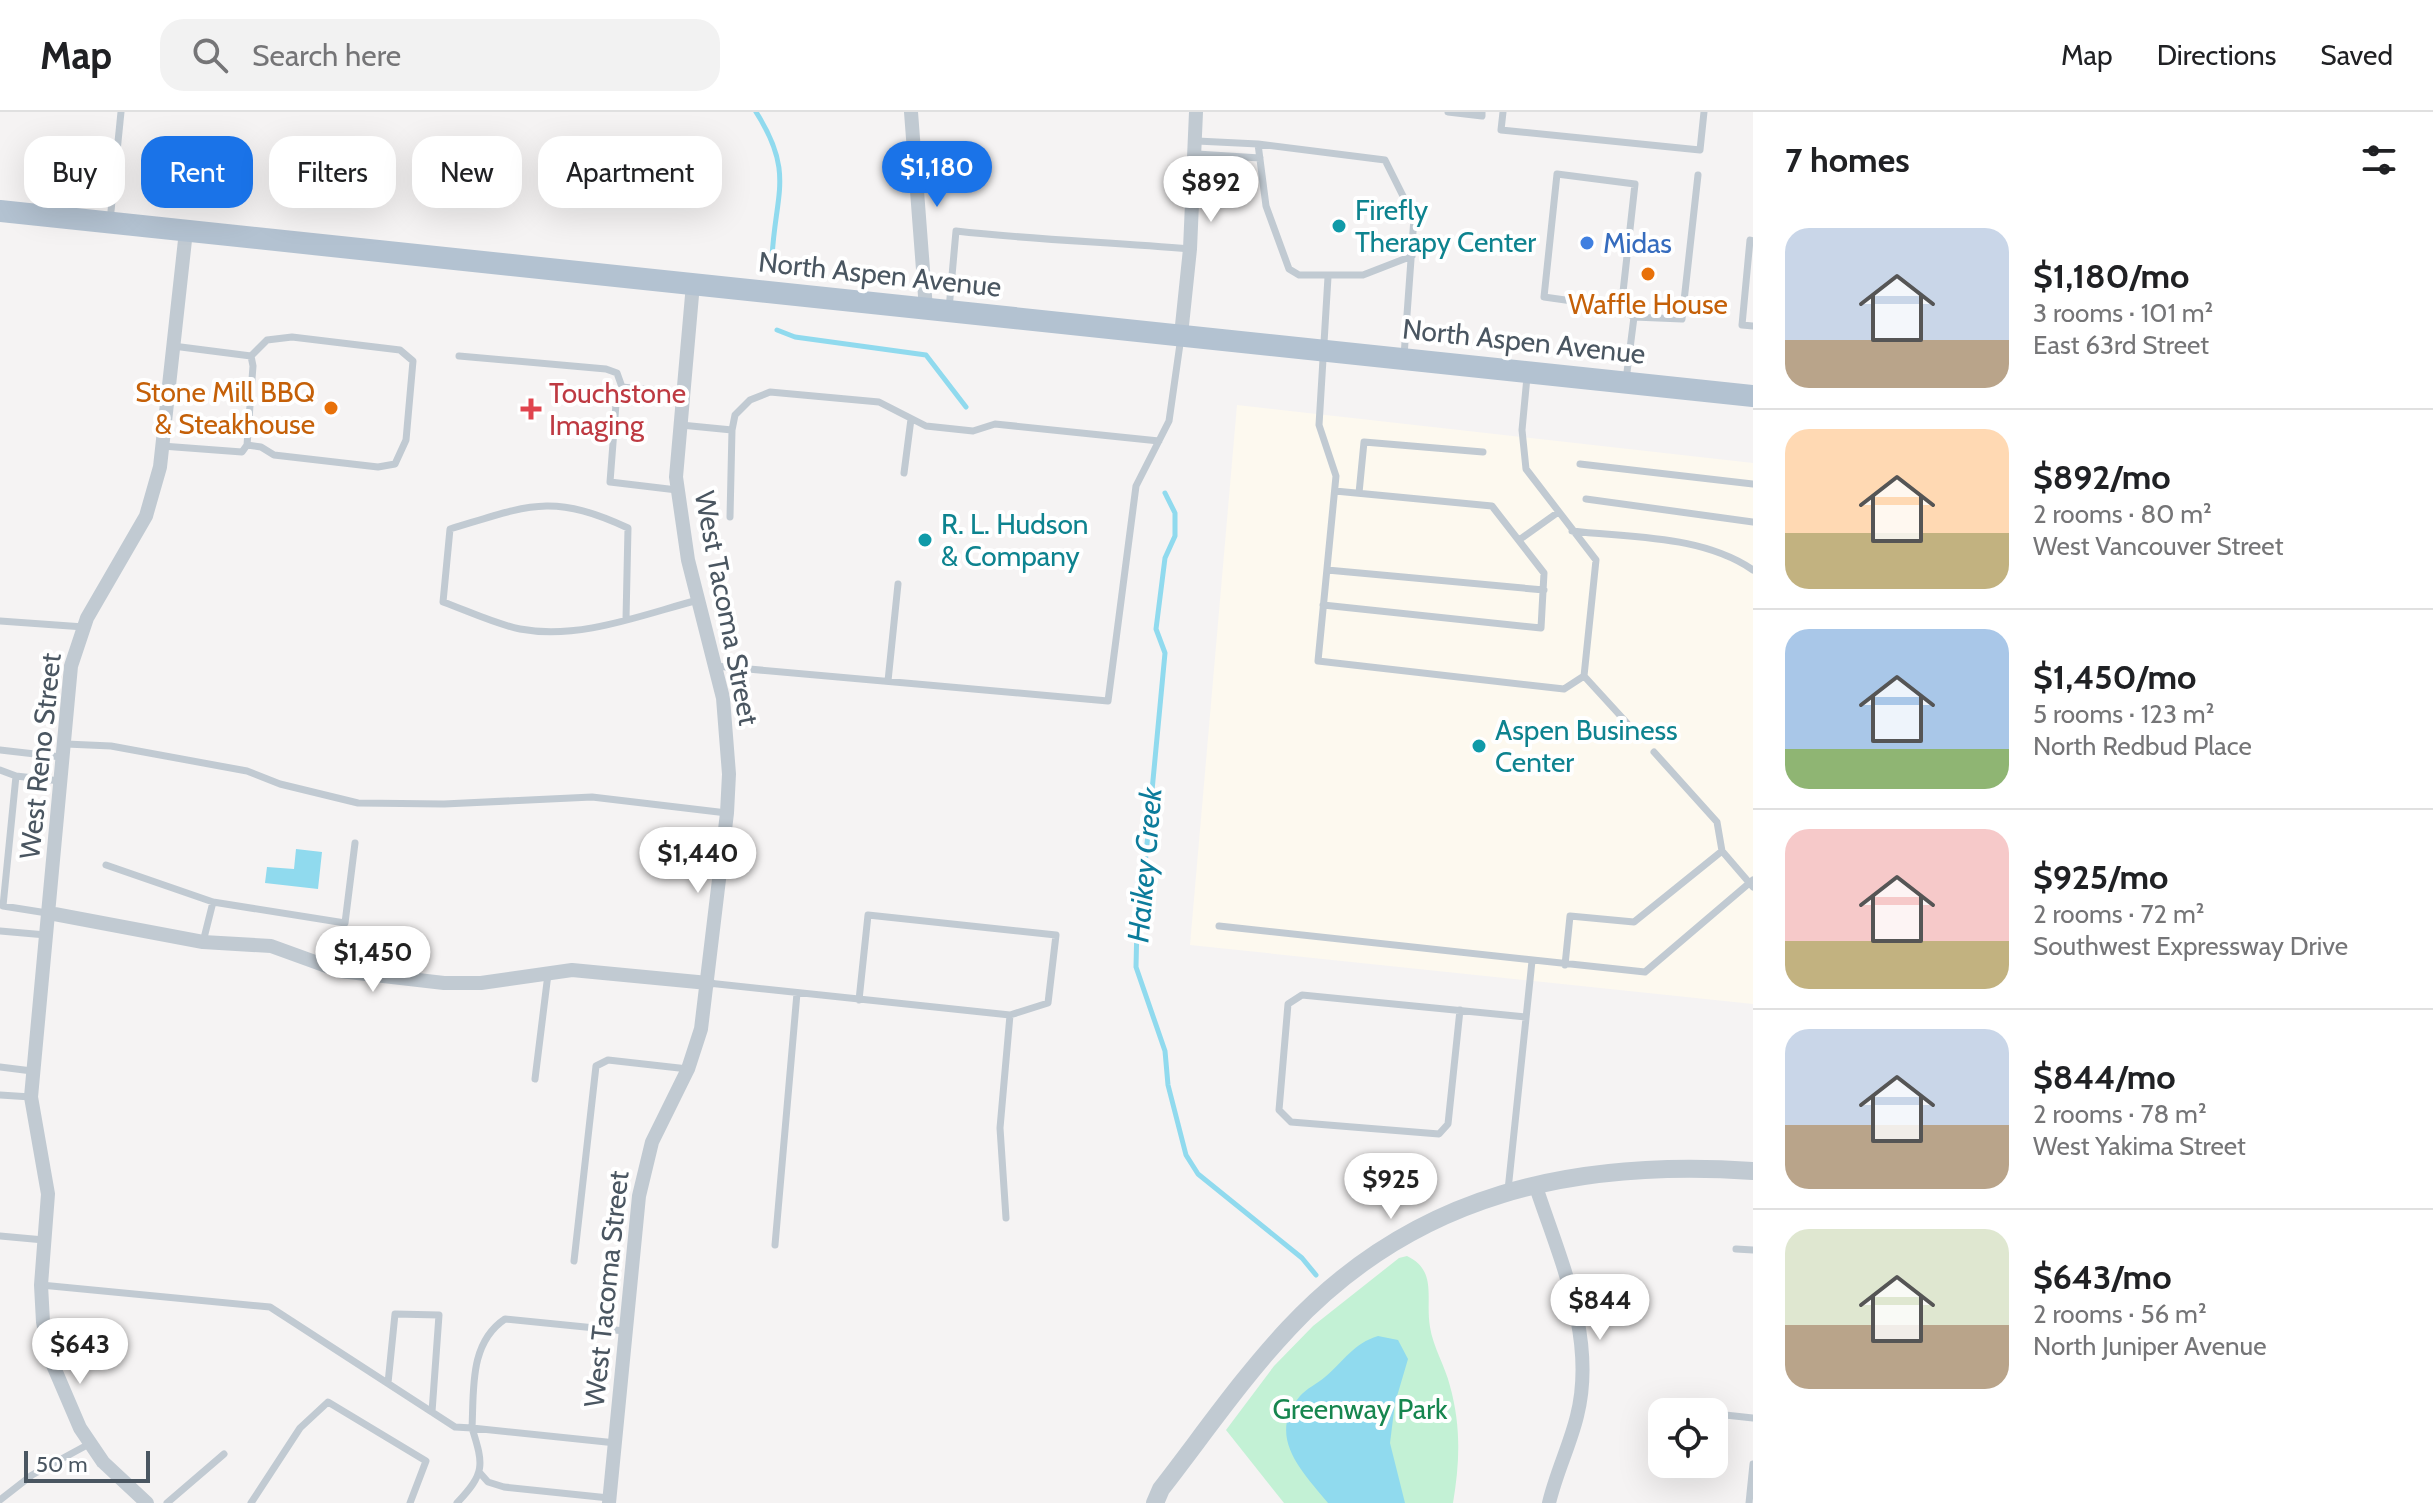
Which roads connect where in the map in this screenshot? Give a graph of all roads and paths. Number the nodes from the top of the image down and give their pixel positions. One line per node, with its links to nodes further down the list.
1 (121, 112): 13 (lane)
2 (911, 112): 20 (street)
3 (1196, 112): 9 (street)
4 (1448, 112): 5 (lane)
5 (1482, 112)
6 (1503, 112): 7 (lane)
7 (1704, 112)
8 (1258, 144): 9 (lane); 10 (lane); 17 (lane)
9 (1197, 148): 10 (lane); 16 (street)
10 (1260, 158): 18 (lane)
11 (1698, 175): 22 (lane)
12 (0, 211): 13 (main road, North Aspen Avenue)
13 (109, 223): 14 (main road, North Aspen Avenue)
14 (186, 231): 19 (main road, North Aspen Avenue); 25 (street, West Reno Street)
15 (1753, 241): 23 (lane)
16 (1190, 249): 20 (lane); 24 (street)
17 (1412, 256): 18 (lane); 29 (lane)
18 (1328, 277): 26 (lane)
19 (693, 284): 20 (main road, North Aspen Avenue); 33 (street, West Tacoma Street)
20 (937, 310): 24 (main road, North Aspen Avenue)
21 (1621, 310): 21 (lane); 22 (lane)
22 (1634, 317): 31 (lane)
23 (1753, 326)
24 (1181, 335): 26 (main road, North Aspen Avenue); 38 (lane)
25 (173, 346): 27 (lane); 40 (street, West Reno Street)
26 (1326, 350): 29 (main road, North Aspen Avenue); 46 (lane)
27 (251, 356): 39 (lane); 39 (lane)
28 (459, 356): 32 (lane)
29 (1404, 358): 30 (main road, North Aspen Avenue)
30 (1528, 371): 31 (main road, North Aspen Avenue); 49 (lane)
31 (1625, 382): 34 (main road, North Aspen Avenue)
32 (622, 387): 33 (lane); 45 (lane)
33 (681, 393): 36 (street, West Tacoma Street)
34 (1753, 396)
35 (911, 419): 37 (lane); 38 (lane); 43 (lane)
36 (678, 425): 37 (lane); 45 (street, West Tacoma Street)
37 (732, 430): 50 (lane)
38 (1159, 441): 65 (lane)
39 (247, 445): 40 (lane)
40 (162, 446): 62 (street, West Reno Street)
41 (1483, 452): 47 (lane)
42 (1580, 464): 44 (lane)
43 (904, 473)
44 (1753, 484)
45 (677, 490): 58 (street, West Tacoma Street)
46 (1335, 491): 47 (lane); 54 (lane)
47 (1359, 493): 53 (lane)
48 (1586, 499): 51 (lane)
49 (1557, 513): 52 (lane); 53 (lane)
50 (730, 517)
51 (1753, 522)
52 (1572, 531): 55 (lane); 64 (lane)
53 (1519, 540): 57 (lane)
54 (1327, 570): 57 (lane); 59 (lane)
55 (1753, 570)
56 (898, 584): 65 (lane)
57 (1544, 590): 59 (lane)
58 (698, 600): 60 (lane); 63 (street, West Tacoma Street)
59 (1323, 605): 64 (lane)
60 (626, 619): 60 (lane)
61 (0, 621): 62 (lane)
62 (84, 627): 68 (street, West Reno Street)
63 (715, 666): 65 (lane); 73 (street, West Tacoma Street)
64 (1584, 676): 66 (lane)
65 (888, 681)
66 (1627, 723)
67 (0, 750): 68 (lane)
68 (65, 750): 72 (street, West Reno Street); 73 (lane)
69 (1654, 752): 75 (lane)
70 (0, 770): 71 (lane)
71 (16, 776): 72 (lane); 79 (lane)
72 (62, 781): 80 (street, West Reno Street)
73 (727, 813): 88 (street, West Tacoma Street)
74 (355, 843): 78 (lane)
75 (1722, 851): 77 (lane); 86 (lane)
76 (106, 865): 78 (lane)
77 (1752, 883): 86 (lane)
78 (213, 902): 84 (lane)
79 (1, 906): 80 (lane)
80 (49, 913): 83 (street, West Reno Street); 84 (street)
81 (1219, 926): 85 (lane)
82 (0, 931): 83 (lane)
83 (46, 935): 96 (street, West Reno Street)
84 (203, 942): 87 (street)
85 (1532, 961): 86 (lane); 93 (lane)
86 (1565, 965)
87 (548, 972): 88 (street); 97 (lane)
88 (708, 983): 89 (lane); 95 (street, West Tacoma Street)
89 (797, 993): 90 (lane); 106 (lane)
90 (859, 1000): 92 (lane); 92 (lane)
91 (1460, 1010): 91 (lane); 93 (lane)
92 (1010, 1015): 103 (lane)
93 (1526, 1017): 102 (lane)
94 (0, 1067): 96 (lane)
95 (688, 1069): 109 (lane); 111 (street, West Tacoma Street)
96 (32, 1071): 99 (street, West Reno Street)
97 (535, 1079)
98 (0, 1095): 99 (lane)
99 (31, 1097): 105 (street, West Reno Street)
100 (1753, 1171): 101 (street)
101 (1535, 1184): 102 (street); 130 (street)
102 (1508, 1192): 129 (street)
103 (1006, 1218)
104 (0, 1236): 105 (lane)
105 (46, 1240): 110 (street, West Reno Street)
106 (775, 1245)
107 (1736, 1249): 108 (lane)
108 (1753, 1250)
109 (574, 1261)
110 (41, 1285): 112 (lane); 118 (street, West Reno Street)
111 (625, 1331): 116 (lane); 117 (street, West Tacoma Street)
112 (388, 1383): 113 (lane); 113 (lane)
113 (432, 1412): 116 (lane)
114 (1728, 1415): 115 (lane)
115 (1753, 1418)
116 (472, 1428): 117 (lane); 121 (lane)
117 (616, 1443): 123 (street, West Tacoma Street)
118 (89, 1444): 122 (lane); 124 (street, West Reno Street)
119 (224, 1454): 125 (lane)
120 (1753, 1464): 131 (lane)
121 (480, 1473): 123 (lane); 128 (lane)
122 (0, 1500)
123 (609, 1501)
124 (144, 1502)
125 (167, 1503)
126 (251, 1503): 127 (lane)
127 (410, 1503)
128 (457, 1503)
129 (1155, 1503)
130 (1549, 1503)
131 (1749, 1503)

